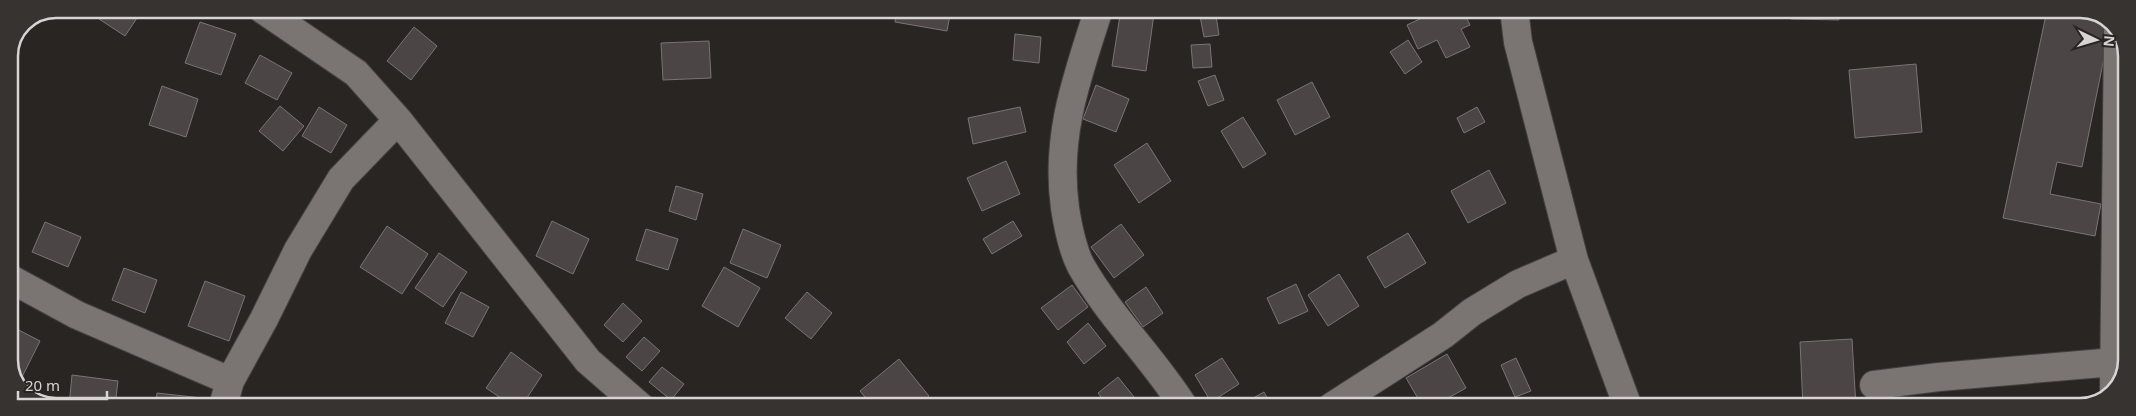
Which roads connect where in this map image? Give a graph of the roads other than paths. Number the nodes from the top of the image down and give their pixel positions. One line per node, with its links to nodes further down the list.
1 (275, 18): 4 (street)
2 (1096, 18): 11 (street)
3 (1515, 18): 5 (street)
4 (398, 120): 9 (street); 10 (street)
5 (1574, 260): 12 (street); 13 (street)
6 (18, 283): 9 (street)
7 (2118, 362): 8 (street)
8 (1874, 385)
9 (226, 394)
10 (631, 398)
11 (1178, 398)
12 (1345, 398)
13 (1625, 398)

